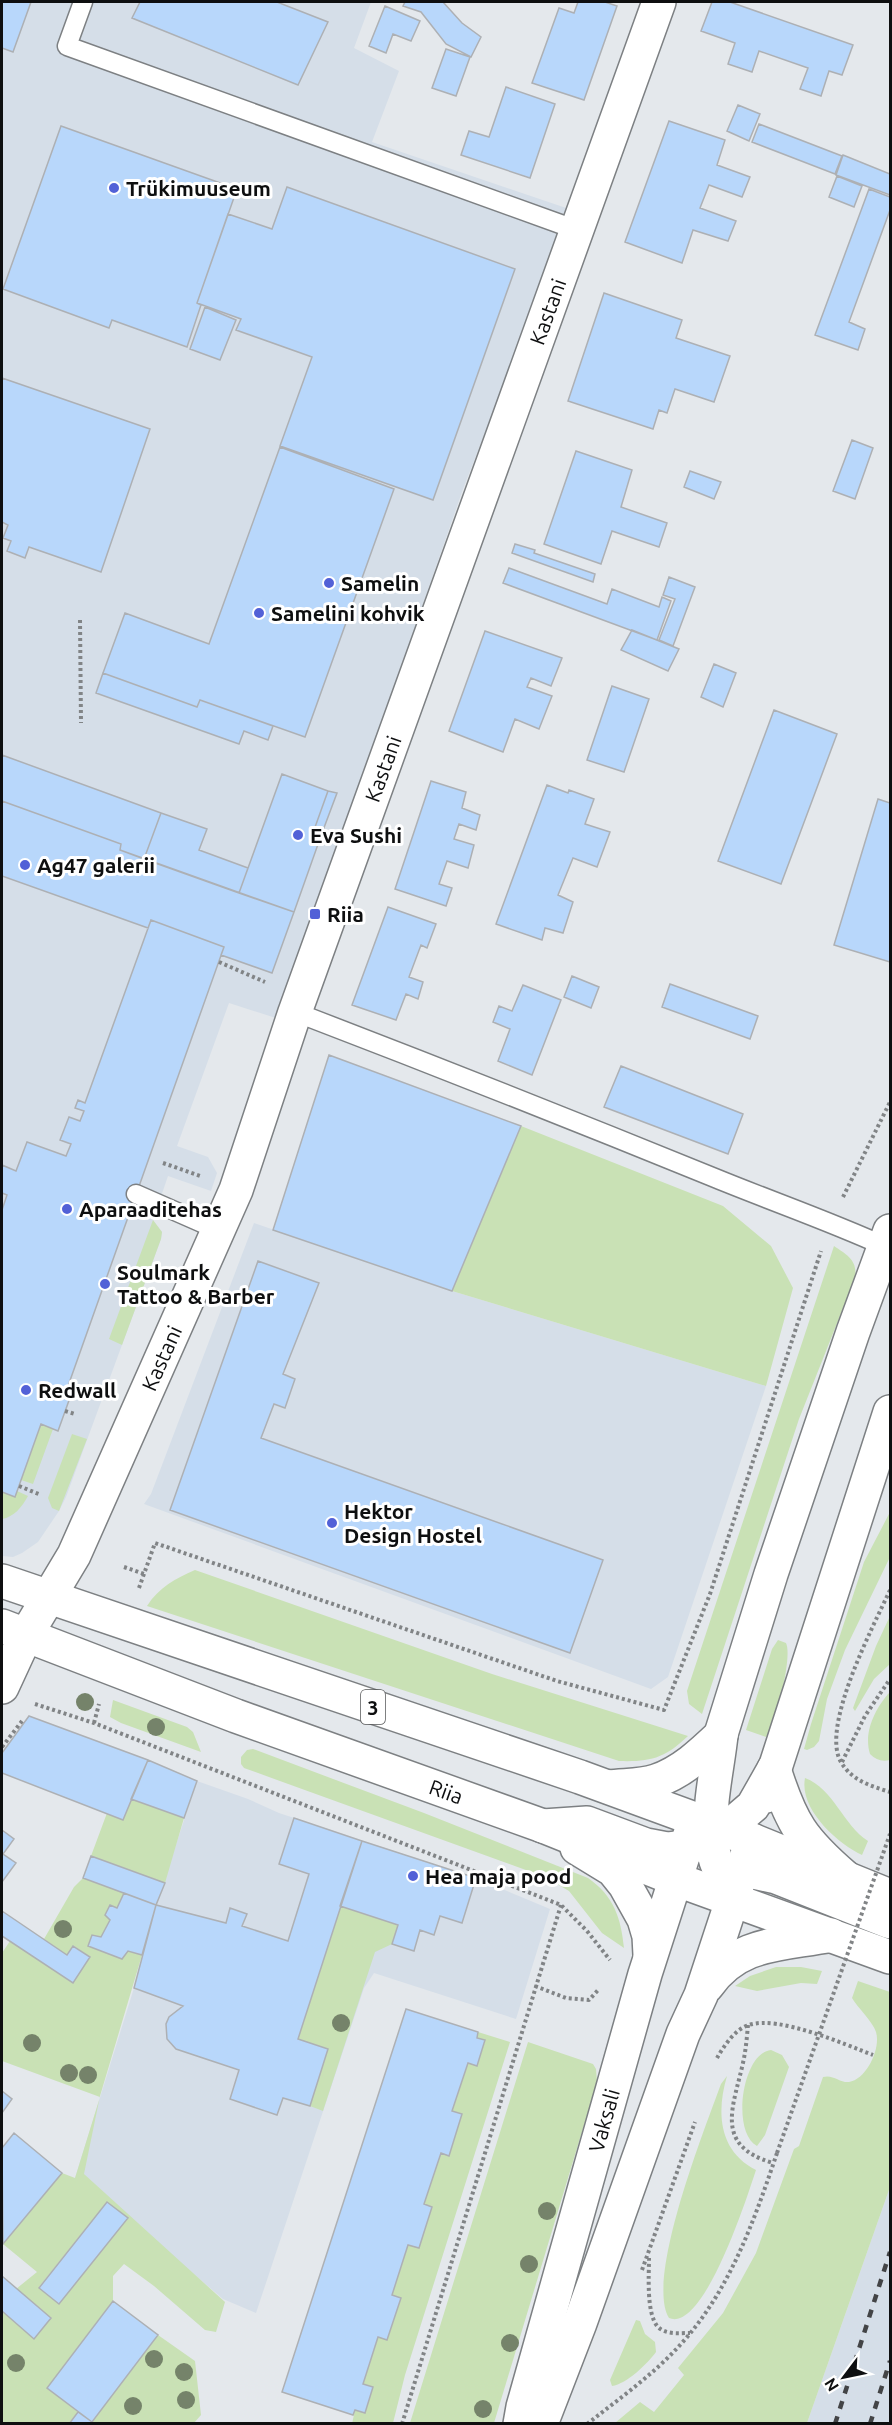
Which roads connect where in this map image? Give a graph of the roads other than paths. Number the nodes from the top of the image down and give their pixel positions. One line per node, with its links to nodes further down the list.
1 (83, 2): 3 (lane)
2 (659, 2): 3 (main road, Kastani)
3 (577, 230): 4 (main road, Kastani)
4 (295, 1012): 6 (main road, Kastani); 7 (lane)
5 (136, 1194): 6 (lane)
6 (218, 1230): 10 (main road, Kastani)
7 (888, 1245): 13 (main road)
8 (891, 1412): 14 (main road)
9 (2, 1581): 10 (main road, 3)
10 (50, 1597): 11 (main road, Kastani); 15 (main road, 3)
11 (14, 1630): 12 (main road, Kastani); 16 (main road, Riia)
12 (15, 1694)
13 (721, 1735): 15 (main road); 17 (main road)
14 (774, 1769): 17 (main road); 18 (main road)
15 (609, 1787): 17 (main road, 3)
16 (543, 1826): 17 (main road); 19 (main road, Riia); 24 (main road)
17 (707, 1836): 18 (main road, 3); 19 (main road); 19 (main road, Vaksali)
18 (849, 1880): 20 (main road, 3)
19 (716, 1886): 21 (main road); 22 (main road, Riia); 24 (main road, Vaksali); 25 (main road, Vaksali)
20 (891, 1896)
21 (891, 1922)
22 (831, 1935): 23 (main road, Riia); 25 (main road)
23 (891, 1957)
24 (650, 1960): 26 (main road, Vaksali)
25 (701, 1995): 27 (main road, Vaksali)
26 (520, 2424)
27 (541, 2424)

